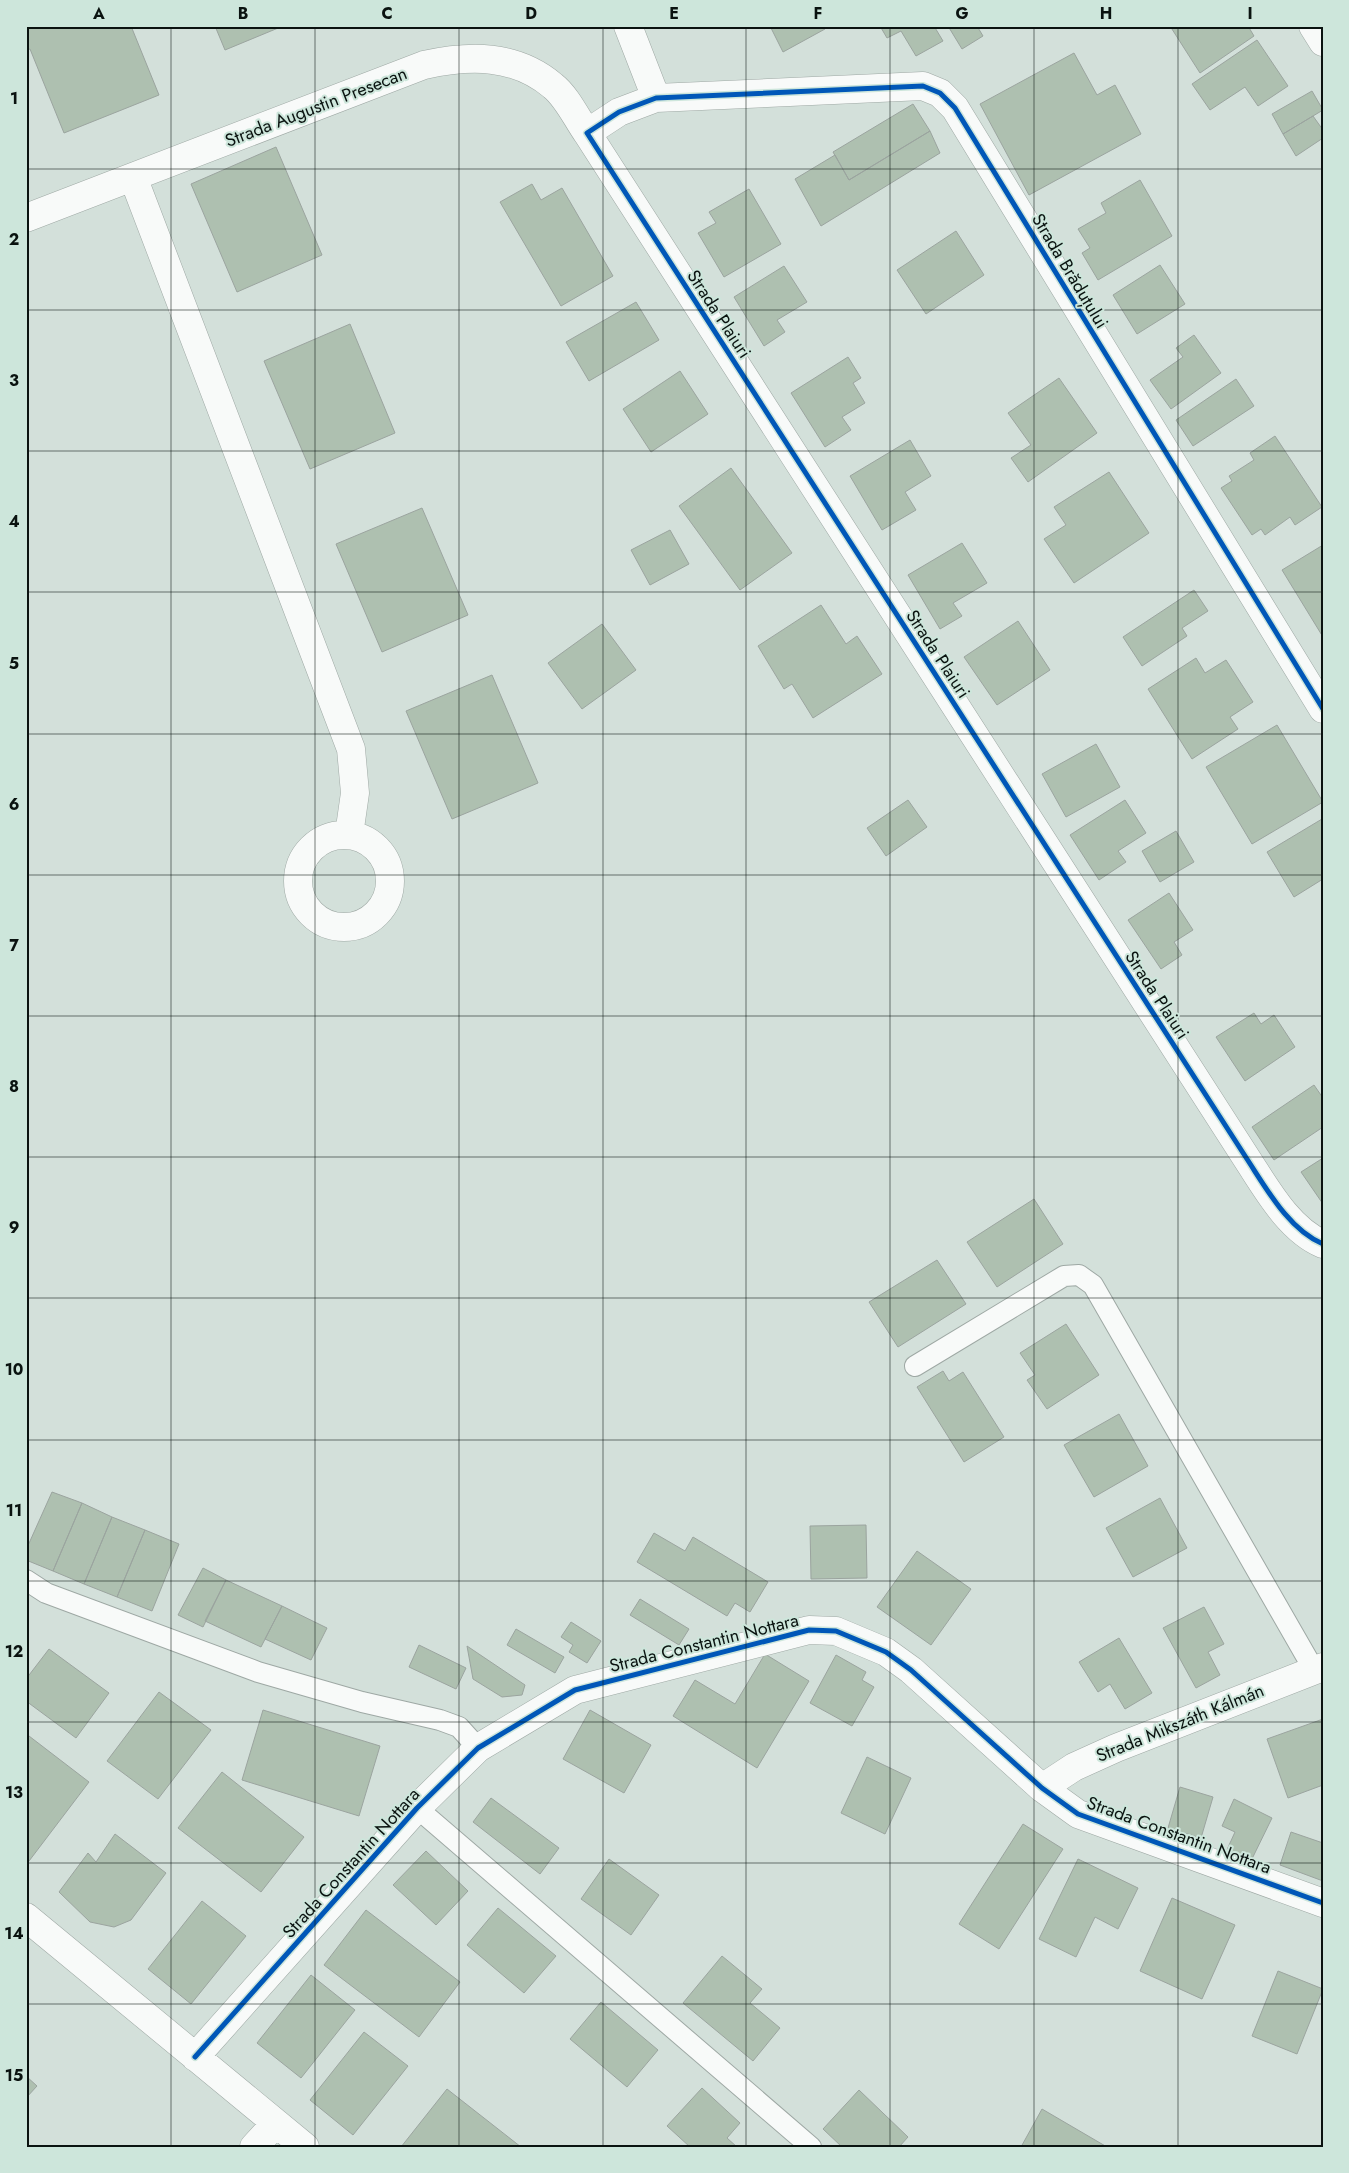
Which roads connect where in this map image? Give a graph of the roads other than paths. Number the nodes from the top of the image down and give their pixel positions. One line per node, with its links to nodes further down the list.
1 (628, 26): 4 (street)
2 (1313, 26): 3 (street)
3 (1323, 42)
4 (656, 98): 5 (street); 8 (street, Strada Brăduțului)
5 (587, 134): 6 (street, Strada Augustin Presecan); 10 (street, Strada Plaiuri)
6 (133, 177): 7 (street, Strada Augustin Presecan); 9 (street)
7 (26, 218)
8 (1323, 709)
9 (349, 835)
10 (1323, 1244)
11 (915, 1366): 13 (lane)
12 (26, 1580): 14 (lane)
13 (1318, 1669): 15 (street, Strada Mikszáth Kálmán)
14 (478, 1748): 15 (street, Strada Constantin Nottara); 16 (street, Strada Constantin Nottara)
15 (1042, 1788): 17 (street, Strada Constantin Nottara)
16 (417, 1808): 19 (street, Strada Constantin Nottara); 23 (lane)
17 (1323, 1903)
18 (26, 1917): 19 (street)
19 (196, 2057): 20 (street)
20 (275, 2124): 21 (street); 22 (street)
21 (254, 2147)
22 (305, 2147)
23 (811, 2147)

